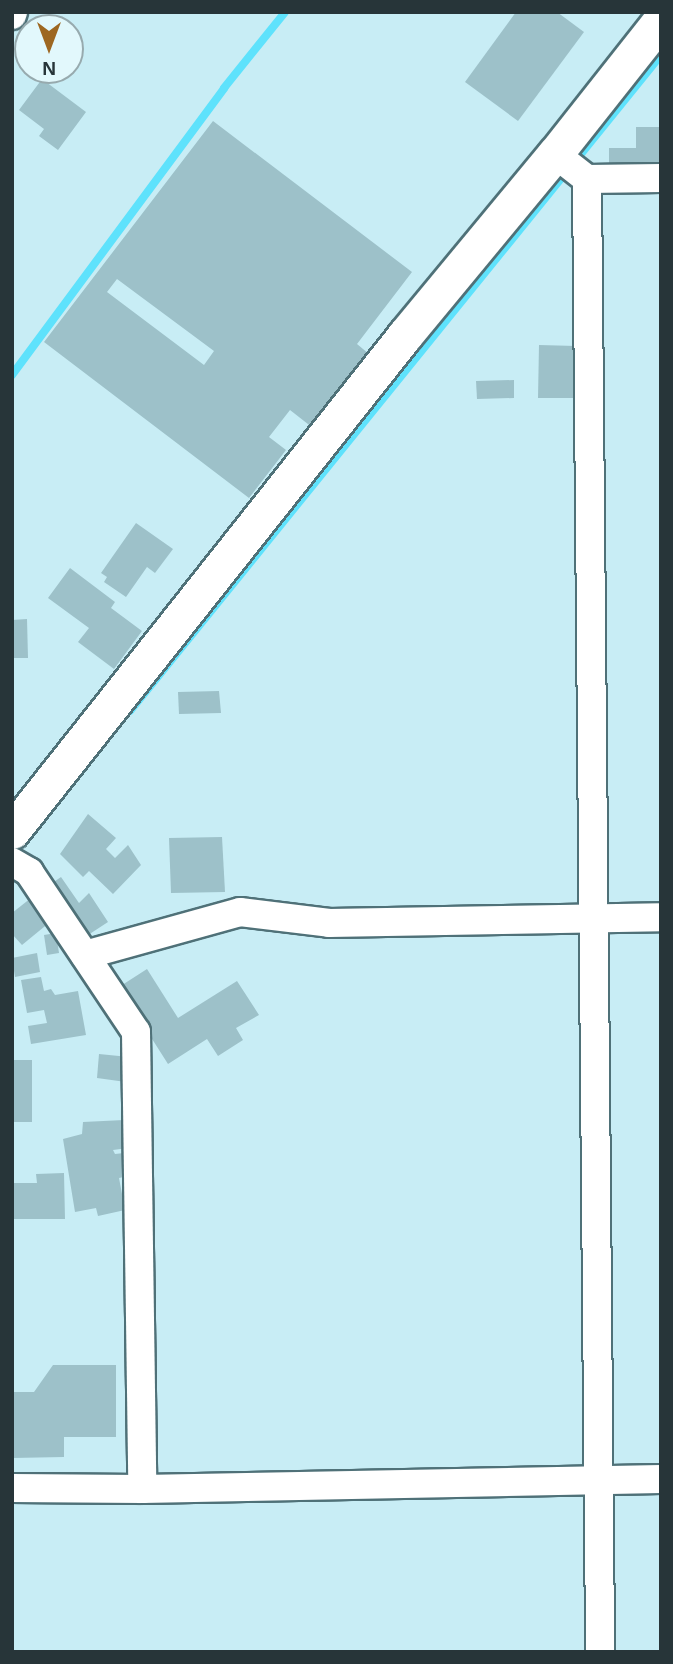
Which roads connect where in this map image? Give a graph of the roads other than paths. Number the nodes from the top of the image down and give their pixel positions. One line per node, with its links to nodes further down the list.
1 (661, 20): 2 (street)
2 (555, 154): 4 (street); 5 (street)
3 (661, 178): 4 (street)
4 (587, 179): 8 (street)
5 (12, 831)
6 (12, 862): 9 (street)
7 (661, 917): 8 (street)
8 (592, 918): 9 (street); 11 (street)
9 (85, 955): 13 (street)
10 (661, 1479): 11 (street)
11 (598, 1480): 13 (street); 14 (street)
12 (12, 1488): 13 (street)
13 (142, 1489)
14 (600, 1652)

